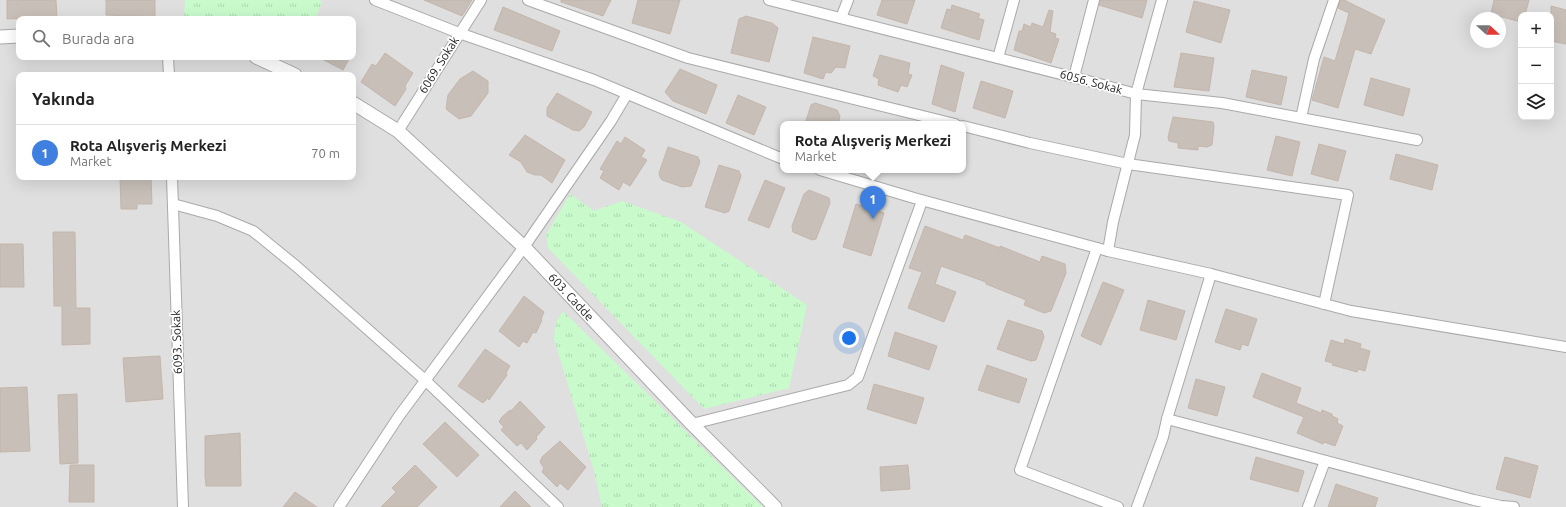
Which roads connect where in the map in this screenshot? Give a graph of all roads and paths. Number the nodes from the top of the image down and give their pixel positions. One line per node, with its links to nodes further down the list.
1 (375, 0): 11 (street)
2 (481, 0): 11 (street, 6069. Sokak)
3 (528, 0): 24 (street)
4 (769, 0): 10 (street, 6056. Sokak)
5 (848, 0): 10 (street)
6 (1014, 0): 14 (street)
7 (1094, 0): 19 (street)
8 (1162, 0): 21 (street)
9 (1334, 0): 23 (street)
10 (841, 18): 14 (street, 6056. Sokak)
11 (459, 33): 20 (street); 26 (street, 6069. Sokak)
12 (16, 36): 13 (street)
13 (0, 37)
14 (998, 58): 19 (street, 6056. Sokak)
15 (168, 60): 17 (street)
16 (262, 60): 18 (street)
17 (169, 72)
18 (288, 72)
19 (1074, 77): 21 (street, 6056. Sokak)
20 (627, 94): 28 (street); 34 (street)
21 (1136, 94): 23 (street, 6056. Sokak); 29 (street)
22 (356, 105): 26 (street, 603. Cadde)
23 (1301, 118): 27 (street, 6056. Sokak)
24 (943, 121)
25 (966, 127): 29 (street)
26 (398, 131): 34 (street, 603. Cadde)
27 (1417, 140)
28 (780, 158)
29 (1128, 164): 36 (street); 38 (street)
30 (830, 173): 32 (street)
31 (172, 180): 33 (street, 6093. Sokak)
32 (922, 201): 35 (street); 42 (street)
33 (173, 204): 40 (street); 45 (street, 6093. Sokak)
34 (524, 247): 40 (street); 42 (street, 603. Cadde)
35 (1097, 248): 36 (street); 49 (street)
36 (1108, 251): 37 (street)
37 (1211, 274): 38 (street); 41 (street)
38 (1324, 304): 39 (street)
39 (1566, 347)
40 (425, 380): 46 (street); 47 (street)
41 (1167, 419): 43 (street); 50 (street)
42 (692, 424): 48 (street, 603. Cadde)
43 (1325, 461): 44 (street); 51 (street)
44 (1473, 503): 52 (street)
45 (183, 507)
46 (339, 507)
47 (558, 507)
48 (775, 507)
49 (1118, 507)
50 (1137, 507)
51 (1308, 507)
52 (1514, 507)

